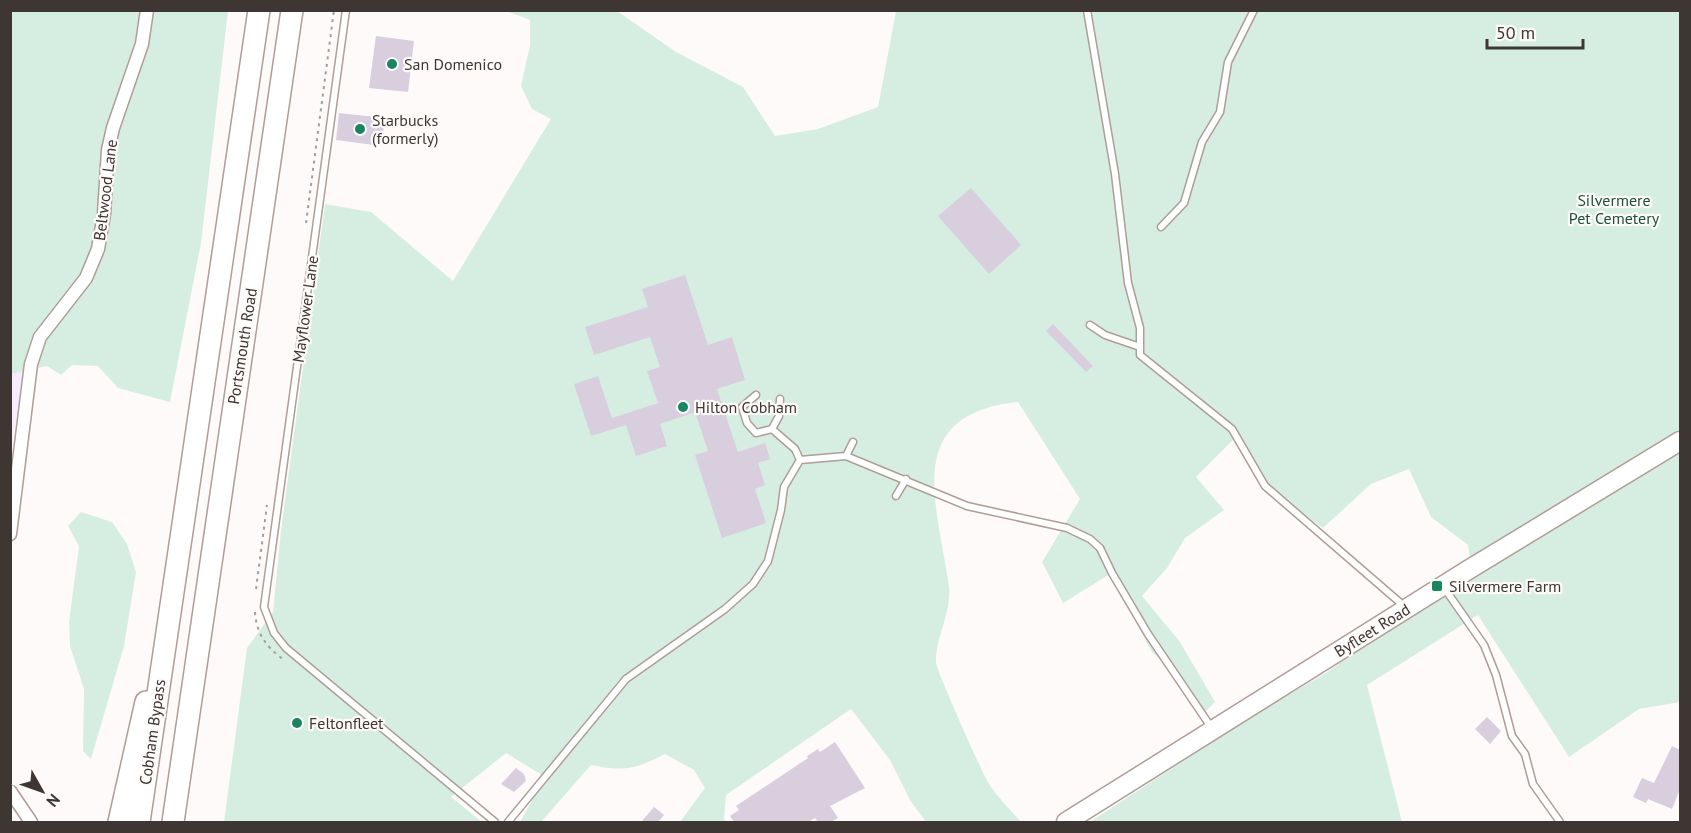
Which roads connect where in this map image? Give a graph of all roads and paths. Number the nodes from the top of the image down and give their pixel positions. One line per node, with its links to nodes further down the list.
1 (147, 10): 22 (street, Beltwood Lane)
2 (259, 10): 27 (highway, Portsmouth Road)
3 (292, 10): 29 (highway, Portsmouth Road)
4 (334, 10): 9 (path)
5 (346, 10): 37 (lane, Mayflower Lane)
6 (1087, 10): 11 (lane)
7 (1254, 10): 8 (lane)
8 (1161, 227)
9 (305, 232)
10 (1090, 326): 11 (lane)
11 (1140, 347): 26 (lane)
12 (756, 395): 14 (lane)
13 (780, 399): 14 (lane)
14 (772, 429): 18 (lane)
15 (1680, 441): 23 (main road, Byfleet Road)
16 (853, 442): 17 (lane)
17 (846, 456): 18 (lane); 19 (lane)
18 (800, 460): 38 (lane)
19 (906, 479): 21 (lane); 30 (lane)
20 (269, 496): 24 (path)
21 (896, 496)
22 (10, 534)
23 (1443, 586): 26 (main road, Byfleet Road); 40 (lane)
24 (255, 596)
25 (255, 606): 28 (path)
26 (1407, 608): 30 (main road, Byfleet Road)
27 (165, 641): 33 (highway); 34 (highway, Cobham Bypass)
28 (284, 660)
29 (193, 682): 35 (highway, Cobham Bypass); 36 (highway)
30 (1213, 730): 39 (main road, Byfleet Road)
31 (10, 791): 32 (street)
32 (31, 822)
33 (119, 822)
34 (139, 822)
35 (173, 822)
36 (185, 822)
37 (495, 822)
38 (508, 822)
39 (1066, 822)
40 (1560, 822)

